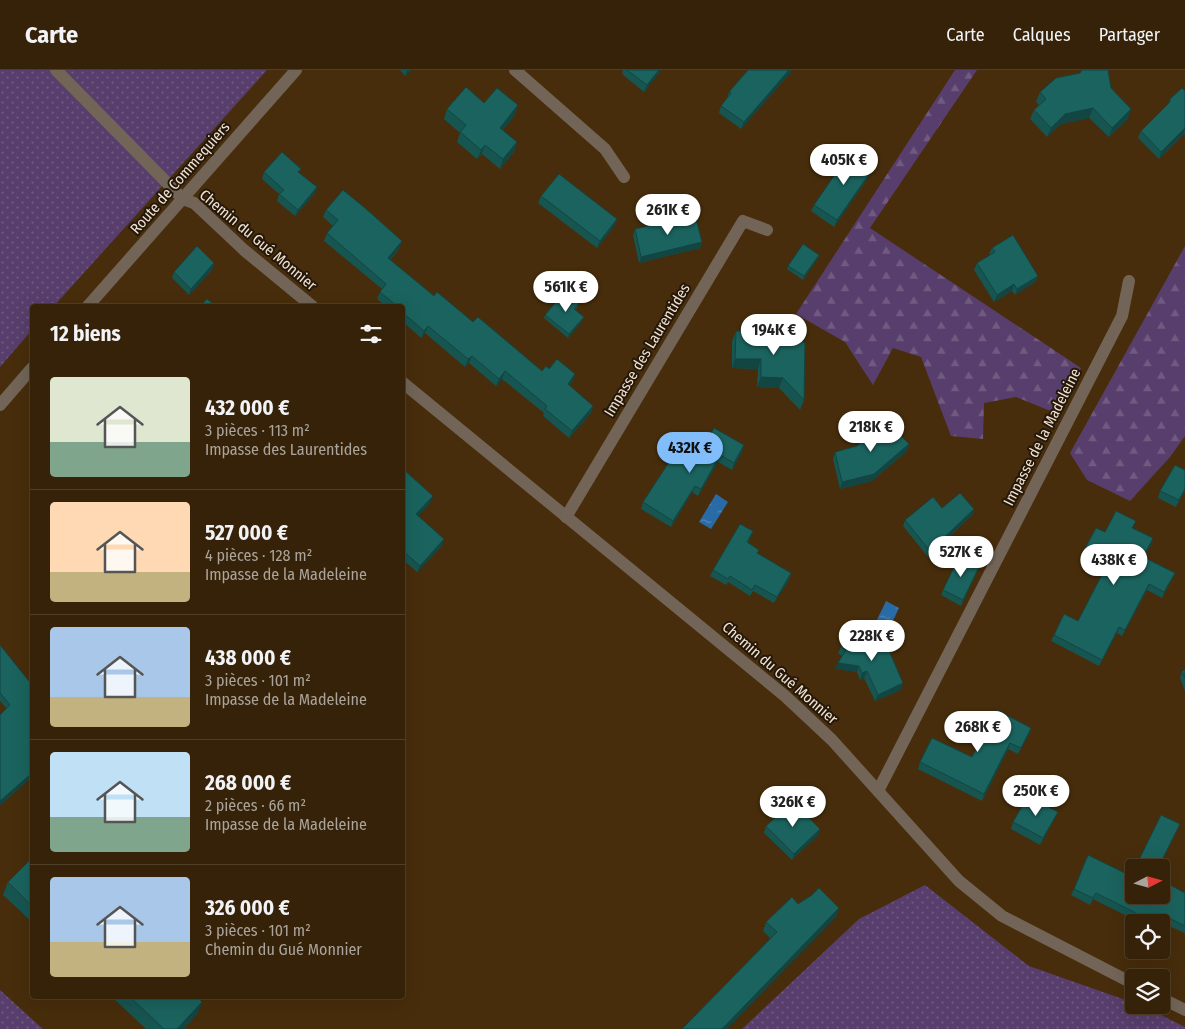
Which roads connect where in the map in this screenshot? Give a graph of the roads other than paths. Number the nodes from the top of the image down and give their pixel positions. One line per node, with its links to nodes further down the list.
1 (56, 70): 5 (street, Chemin du Gué Monnier)
2 (296, 70): 5 (street, Route de Commequiers)
3 (515, 70): 4 (street)
4 (624, 178)
5 (184, 199): 8 (street, Route de Commequiers); 9 (street, Chemin du Gué Monnier)
6 (767, 230): 13 (street, Impasse des Laurentides)
7 (1129, 280): 14 (street, Impasse de la Madeleine)
8 (90, 304)
9 (310, 304)
10 (30, 370): 12 (street)
11 (405, 384): 13 (street, Chemin du Gué Monnier)
12 (0, 404)
13 (566, 517): 14 (street, Chemin du Gué Monnier)
14 (878, 791): 15 (street, Chemin du Gué Monnier)
15 (1125, 979)
16 (1170, 1002): 17 (street)
17 (1185, 1010)

